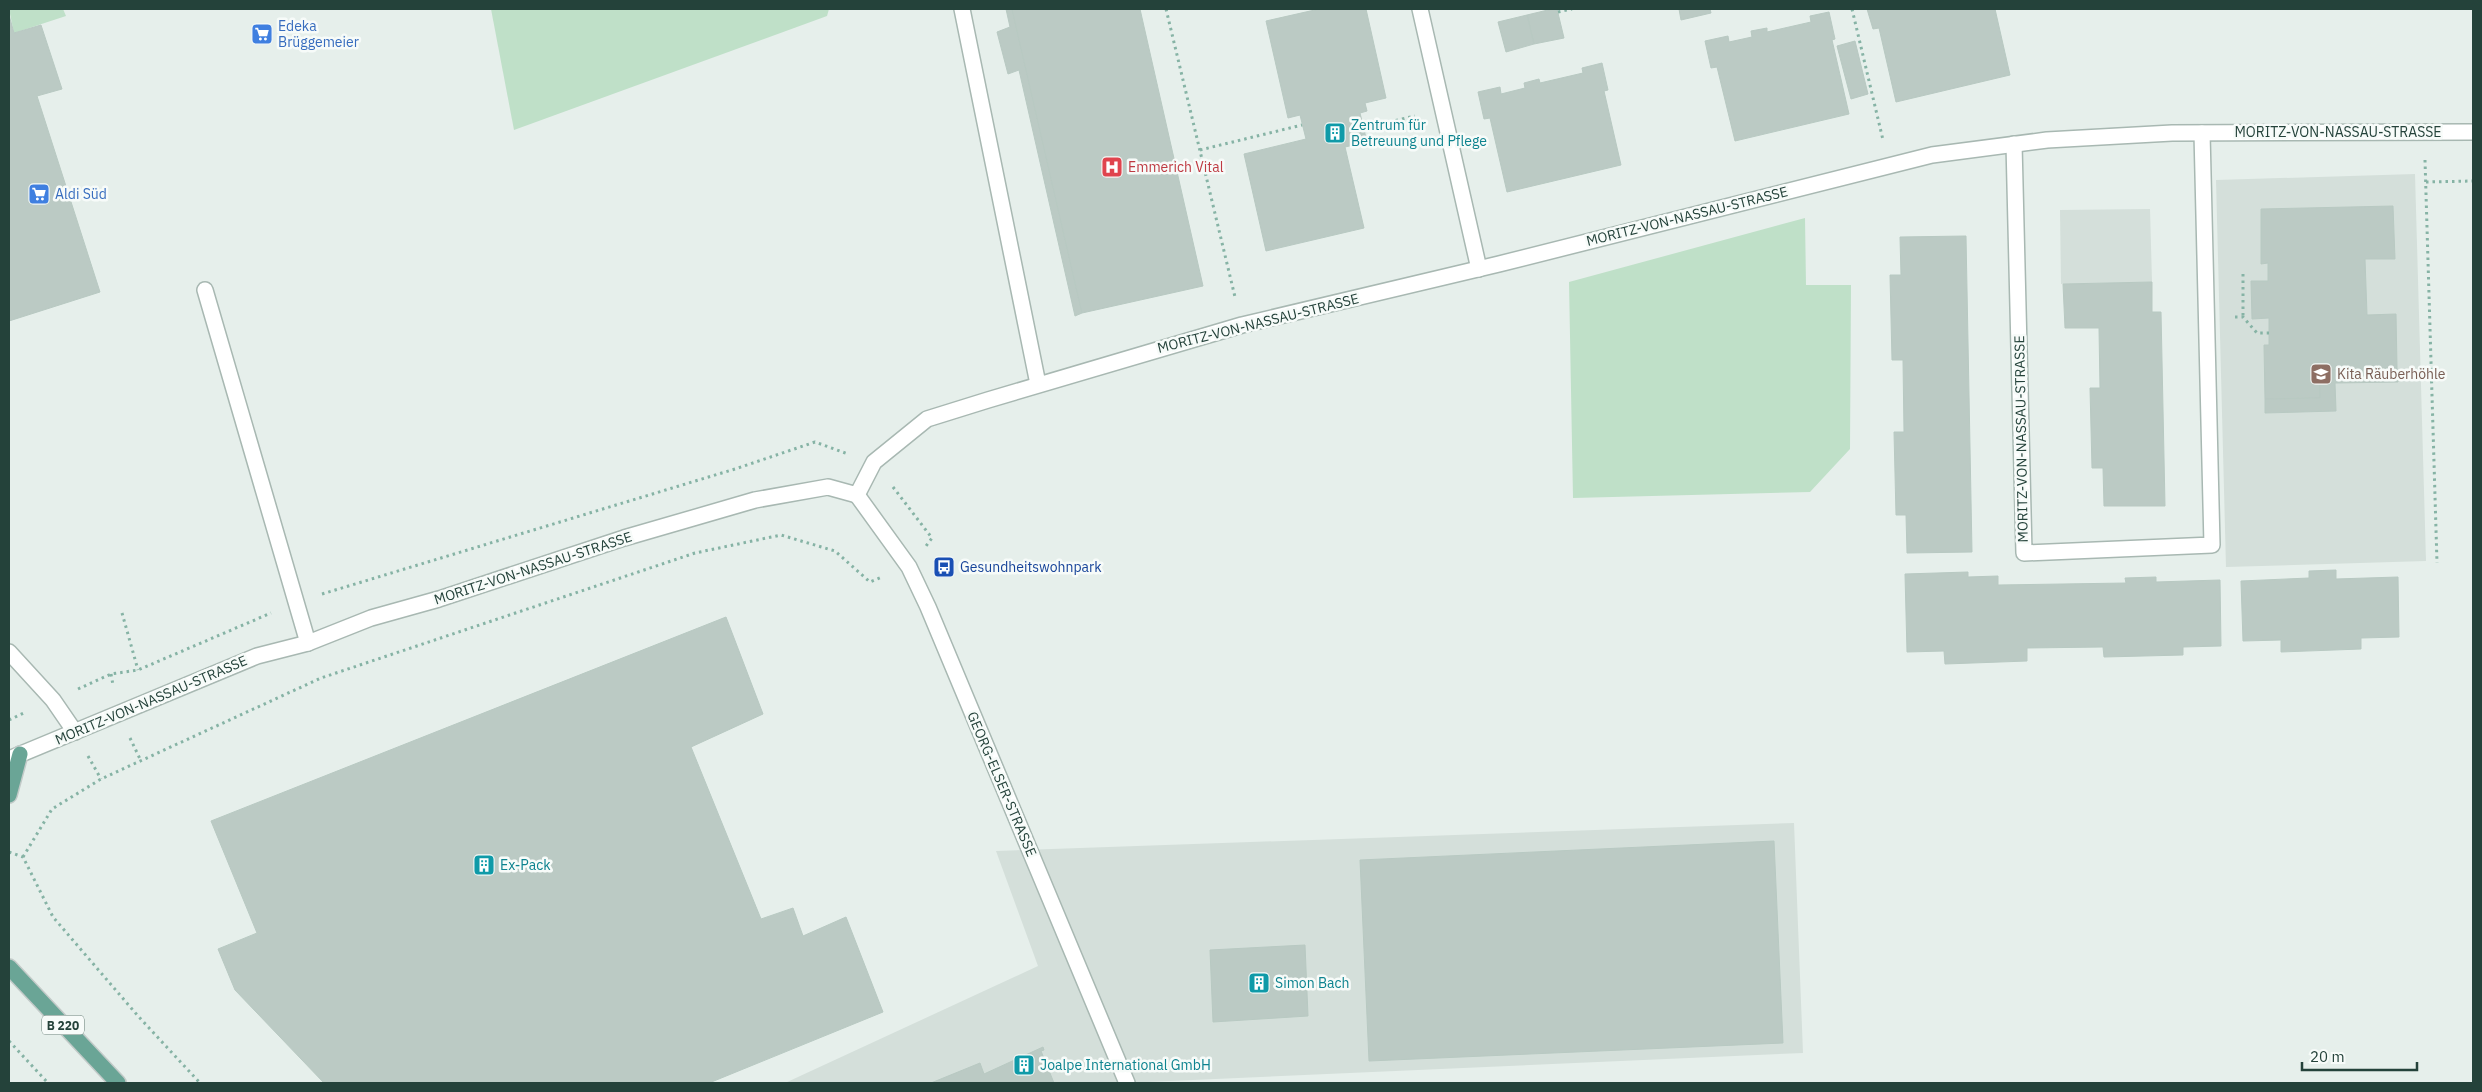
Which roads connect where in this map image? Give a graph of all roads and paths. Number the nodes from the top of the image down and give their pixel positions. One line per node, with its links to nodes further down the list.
1 (962, 9): 25 (street)
2 (1166, 9): 14 (path)
3 (1420, 9): 7 (street)
4 (1572, 9): 6 (path)
5 (1852, 9): 15 (path)
6 (1558, 12)
7 (1442, 109): 9 (path); 18 (street)
8 (1302, 125): 14 (path)
9 (1364, 128)
10 (2424, 132): 11 (street, MORITZ-VON-NASSAU-STRASSE); 12 (street, MORITZ-VON-NASSAU-STRASSE); 17 (path)
11 (2473, 132)
12 (2202, 133): 13 (street, MORITZ-VON-NASSAU-STRASSE); 22 (street, MORITZ-VON-NASSAU-STRASSE)
13 (2014, 144): 15 (street, MORITZ-VON-NASSAU-STRASSE); 22 (street, MORITZ-VON-NASSAU-STRASSE)
14 (1200, 150): 23 (path)
15 (1889, 165): 18 (street, MORITZ-VON-NASSAU-STRASSE)
16 (2473, 181): 17 (path)
17 (2426, 182): 27 (path)
18 (1478, 269): 23 (street, MORITZ-VON-NASSAU-STRASSE)
19 (2243, 274): 21 (path)
20 (204, 290): 29 (street)
21 (2243, 317): 22 (path); 24 (path)
22 (2207, 318)
23 (1242, 326): 25 (street, MORITZ-VON-NASSAU-STRASSE)
24 (2269, 332)
25 (1038, 384): 26 (street, MORITZ-VON-NASSAU-STRASSE)
26 (857, 495): 29 (street, MORITZ-VON-NASSAU-STRASSE); 43 (street, GEORG-ELSER-STRASSE)
27 (2437, 563)
28 (122, 613): 31 (path)
29 (308, 643): 32 (street, MORITZ-VON-NASSAU-STRASSE)
30 (9, 652): 32 (street)
31 (138, 670)
32 (75, 732): 33 (street, MORITZ-VON-NASSAU-STRASSE)
33 (14, 757): 35 (main road)
34 (101, 780): 37 (path)
35 (9, 795)
36 (9, 852): 37 (path)
37 (23, 857): 42 (path)
38 (9, 967): 41 (main road, B 220)
39 (9, 1041): 40 (path)
40 (48, 1083)
41 (118, 1083)
42 (200, 1083)
43 (1127, 1083)

